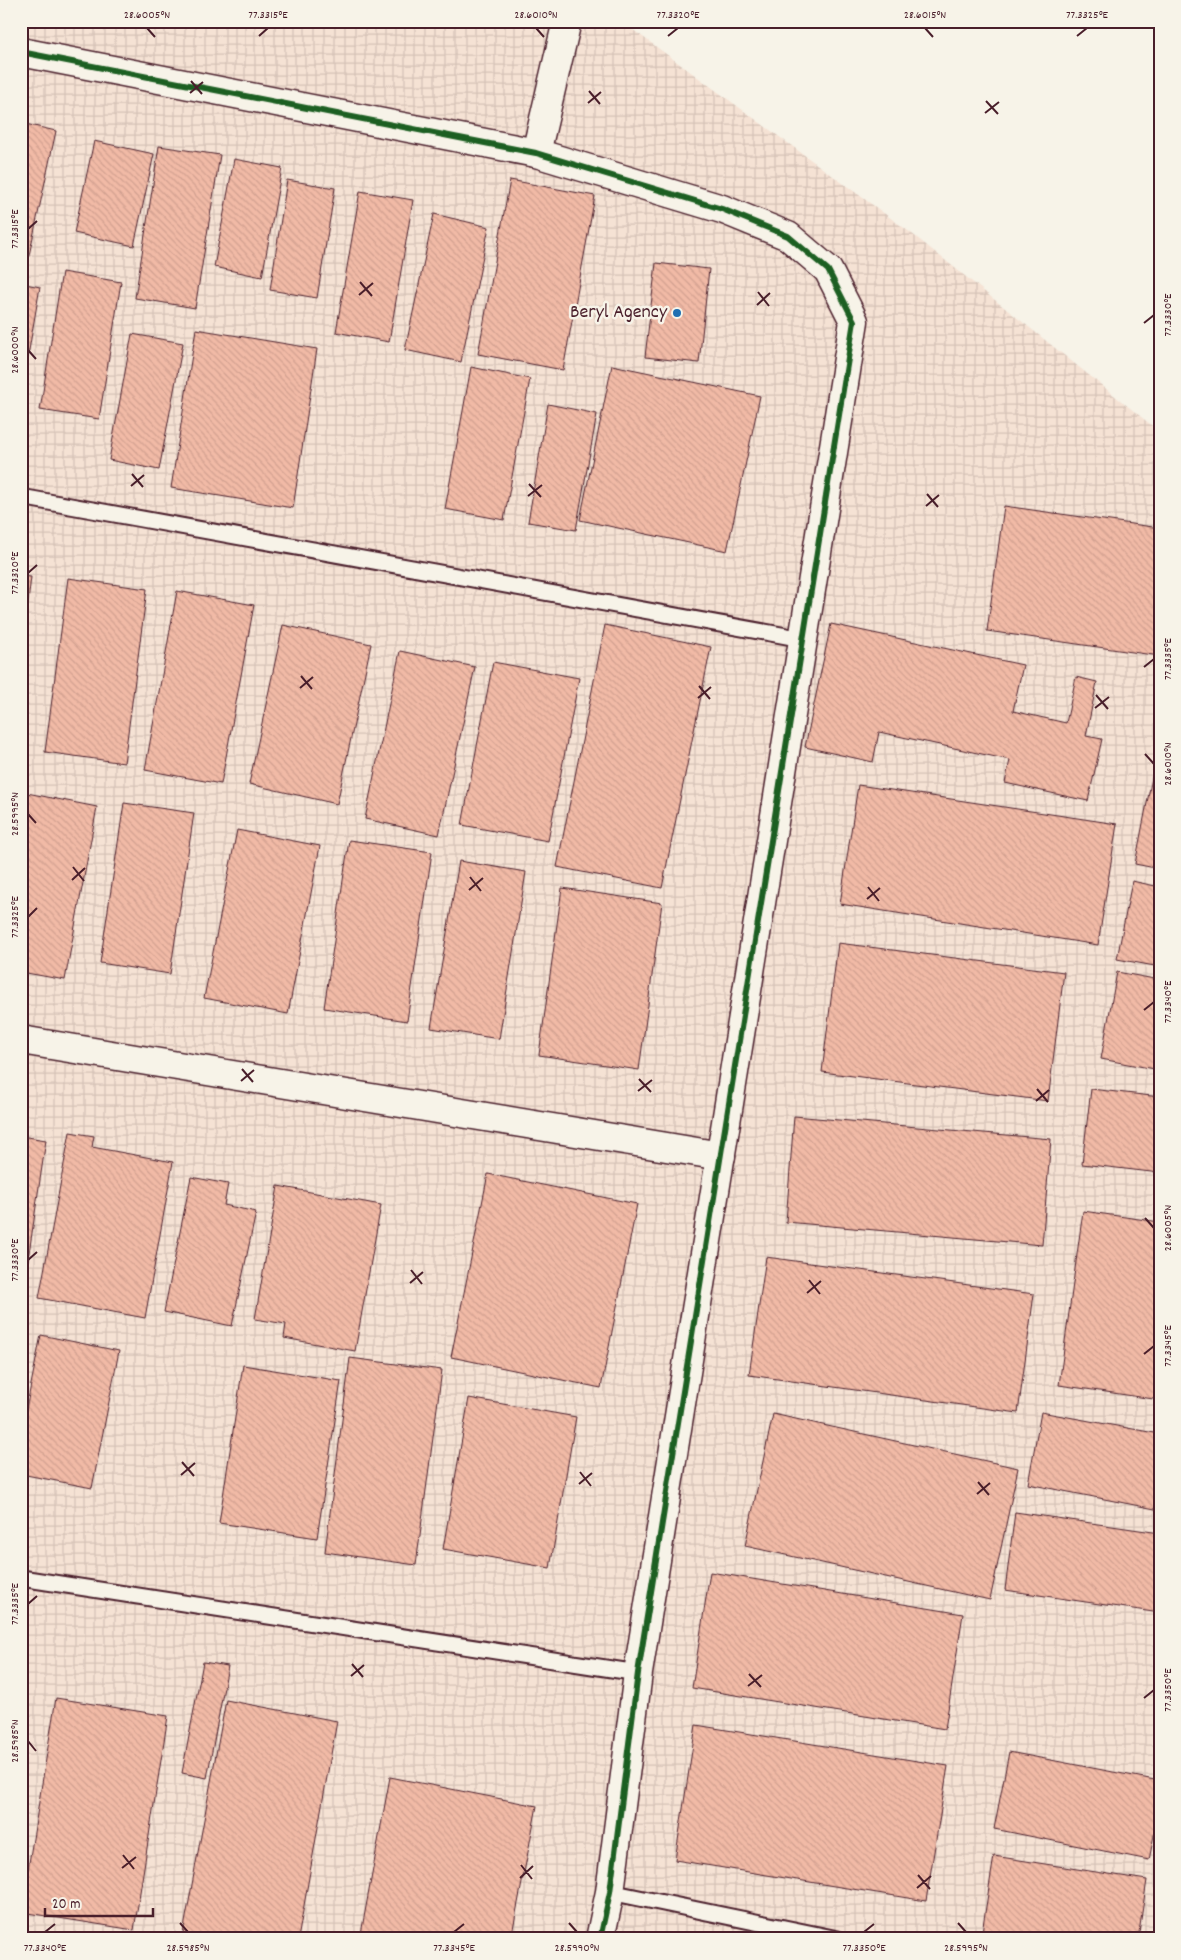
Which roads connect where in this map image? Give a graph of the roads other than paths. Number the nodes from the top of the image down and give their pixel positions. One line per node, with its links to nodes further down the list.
1 (568, 21): 3 (street)
2 (21, 52): 3 (street)
3 (536, 154): 5 (street)
4 (21, 497): 5 (lane)
5 (803, 639): 7 (street)
6 (21, 1040): 7 (street)
7 (721, 1156): 9 (street)
8 (21, 1578): 9 (lane)
9 (638, 1673): 10 (street)
10 (610, 1892): 11 (street); 12 (lane)
11 (600, 1939)
12 (838, 1939)

